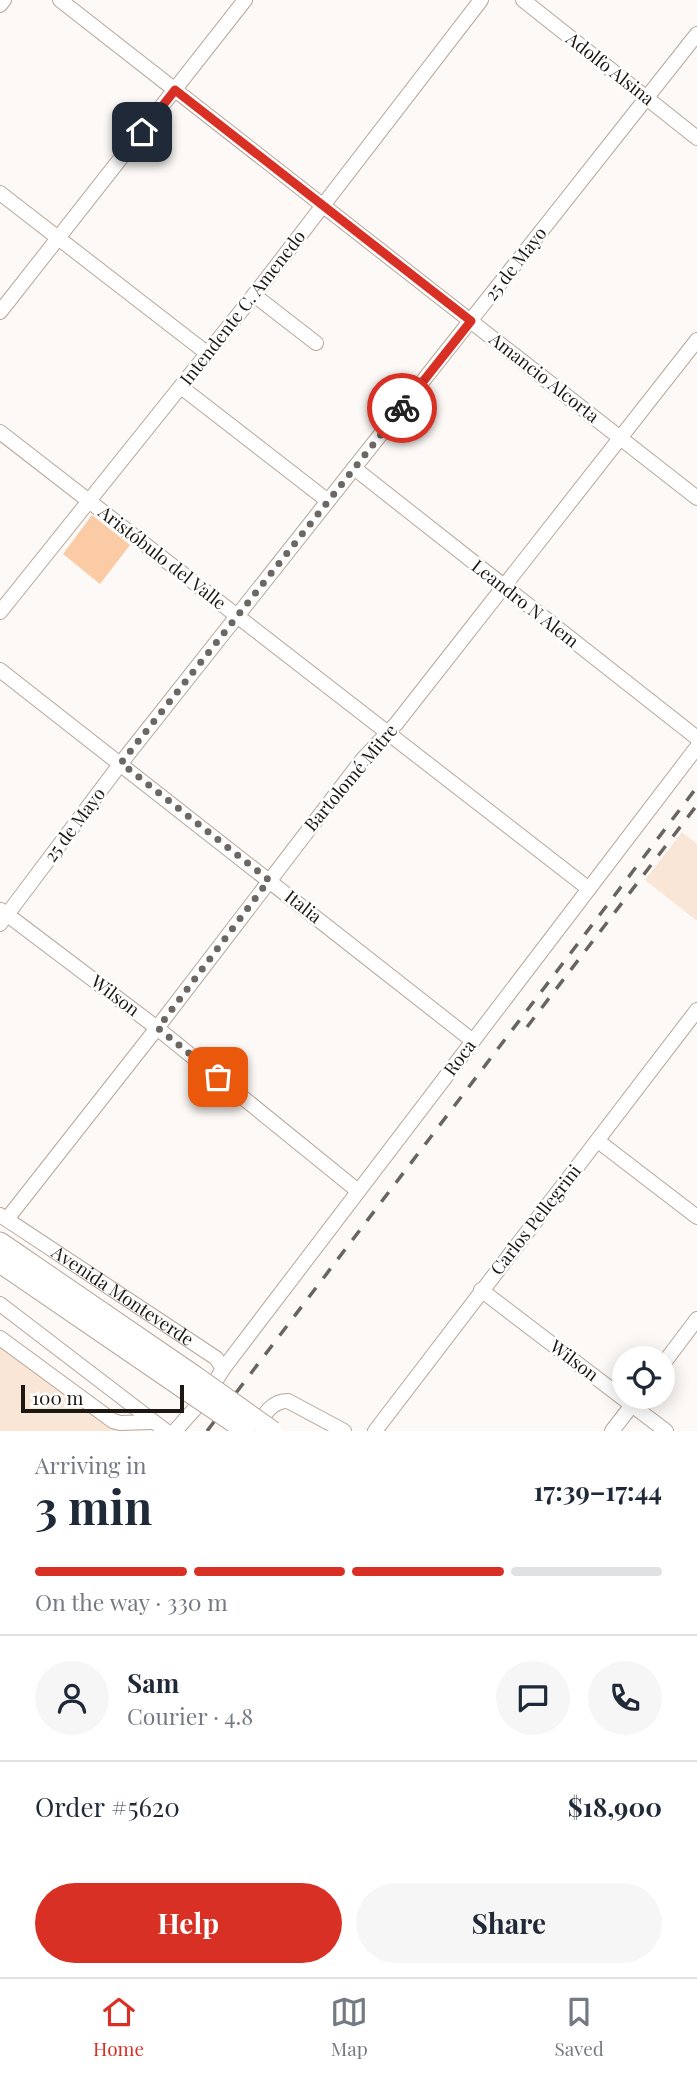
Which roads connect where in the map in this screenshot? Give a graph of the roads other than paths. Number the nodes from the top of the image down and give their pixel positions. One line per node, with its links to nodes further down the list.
1 (4, 0): 6 (street)
2 (60, 0): 8 (street, Amancio Alcorta)
3 (245, 0): 8 (street)
4 (481, 0): 12 (street, Intendente C. Amenedo)
5 (523, 0): 9 (street, Adolfo Alsina)
6 (0, 5)
7 (697, 34): 9 (street, 25 de Mayo)
8 (175, 90): 12 (street, Amancio Alcorta); 13 (street)
9 (647, 98): 10 (street, Adolfo Alsina); 16 (street, 25 de Mayo)
10 (697, 138)
11 (0, 193): 13 (street)
12 (322, 206): 14 (street, Intendente C. Amenedo); 16 (street, Amancio Alcorta)
13 (57, 239): 15 (street); 19 (street)
14 (254, 295): 18 (street); 19 (street, Intendente C. Amenedo)
15 (0, 313)
16 (471, 321): 22 (street, Amancio Alcorta); 23 (street, 25 de Mayo)
17 (697, 340): 22 (street, Bartolomé Mitre)
18 (316, 343)
19 (208, 354): 20 (street, Intendente C. Amenedo)
20 (181, 387): 25 (street, Intendente C. Amenedo); 26 (street)
21 (0, 432): 25 (street, Aristóbulo del Valle)
22 (620, 438): 24 (street, Amancio Alcorta); 27 (street, Bartolomé Mitre)
23 (354, 468): 26 (street, 25 de Mayo); 27 (street, Leandro N Alem)
24 (697, 498)
25 (89, 501): 28 (street, Intendente C. Amenedo); 29 (street, Aristóbulo del Valle)
26 (328, 501): 29 (street, 25 de Mayo)
27 (502, 587): 31 (street, Bartolomé Mitre); 32 (street, Leandro N Alem)
28 (0, 612)
29 (238, 617): 31 (street, Aristóbulo del Valle); 34 (street, 25 de Mayo)
30 (0, 670): 34 (street, Italia)
31 (387, 733): 35 (street, Bartolomé Mitre); 36 (street, Aristóbulo del Valle)
32 (697, 738)
33 (697, 747): 36 (street, Roca)
34 (121, 763): 35 (street, Italia); 37 (street, 25 de Mayo)
35 (269, 880): 39 (street, Bartolomé Mitre); 40 (street, Italia)
36 (589, 889): 40 (street, Roca)
37 (3, 916): 39 (street, Wilson)
38 (697, 1010): 41 (street, Carlos Pellegrini)
39 (158, 1028): 42 (street, Wilson); 43 (street, Bartolomé Mitre)
40 (472, 1041): 42 (street, Roca)
41 (598, 1141): 44 (street); 47 (street, Carlos Pellegrini)
42 (358, 1191): 52 (street, Roca)
43 (3, 1217): 52 (street, Avenida Monteverde)
44 (697, 1217)
45 (0, 1242): 53 (main road, Avenida Monteverde)
46 (0, 1263): 53 (main road, Avenida Monteverde)
47 (481, 1290): 54 (street, Wilson); 64 (street, Carlos Pellegrini)
48 (0, 1304): 57 (street)
49 (697, 1320): 51 (street)
50 (0, 1338): 57 (street)
51 (675, 1348)
52 (223, 1369): 59 (street)
53 (189, 1382): 60 (main road, Avenida Monteverde, bridge); 62 (main road, Avenida Monteverde, bridge)
54 (612, 1384)
55 (629, 1409): 65 (street)
56 (643, 1409): 66 (street, Wilson)
57 (152, 1422): 58 (street)
58 (166, 1431)
59 (175, 1431)
60 (246, 1431)
61 (254, 1431): 63 (street)
62 (273, 1431)
63 (344, 1431)
64 (375, 1431)
65 (612, 1431)
66 (666, 1431)

